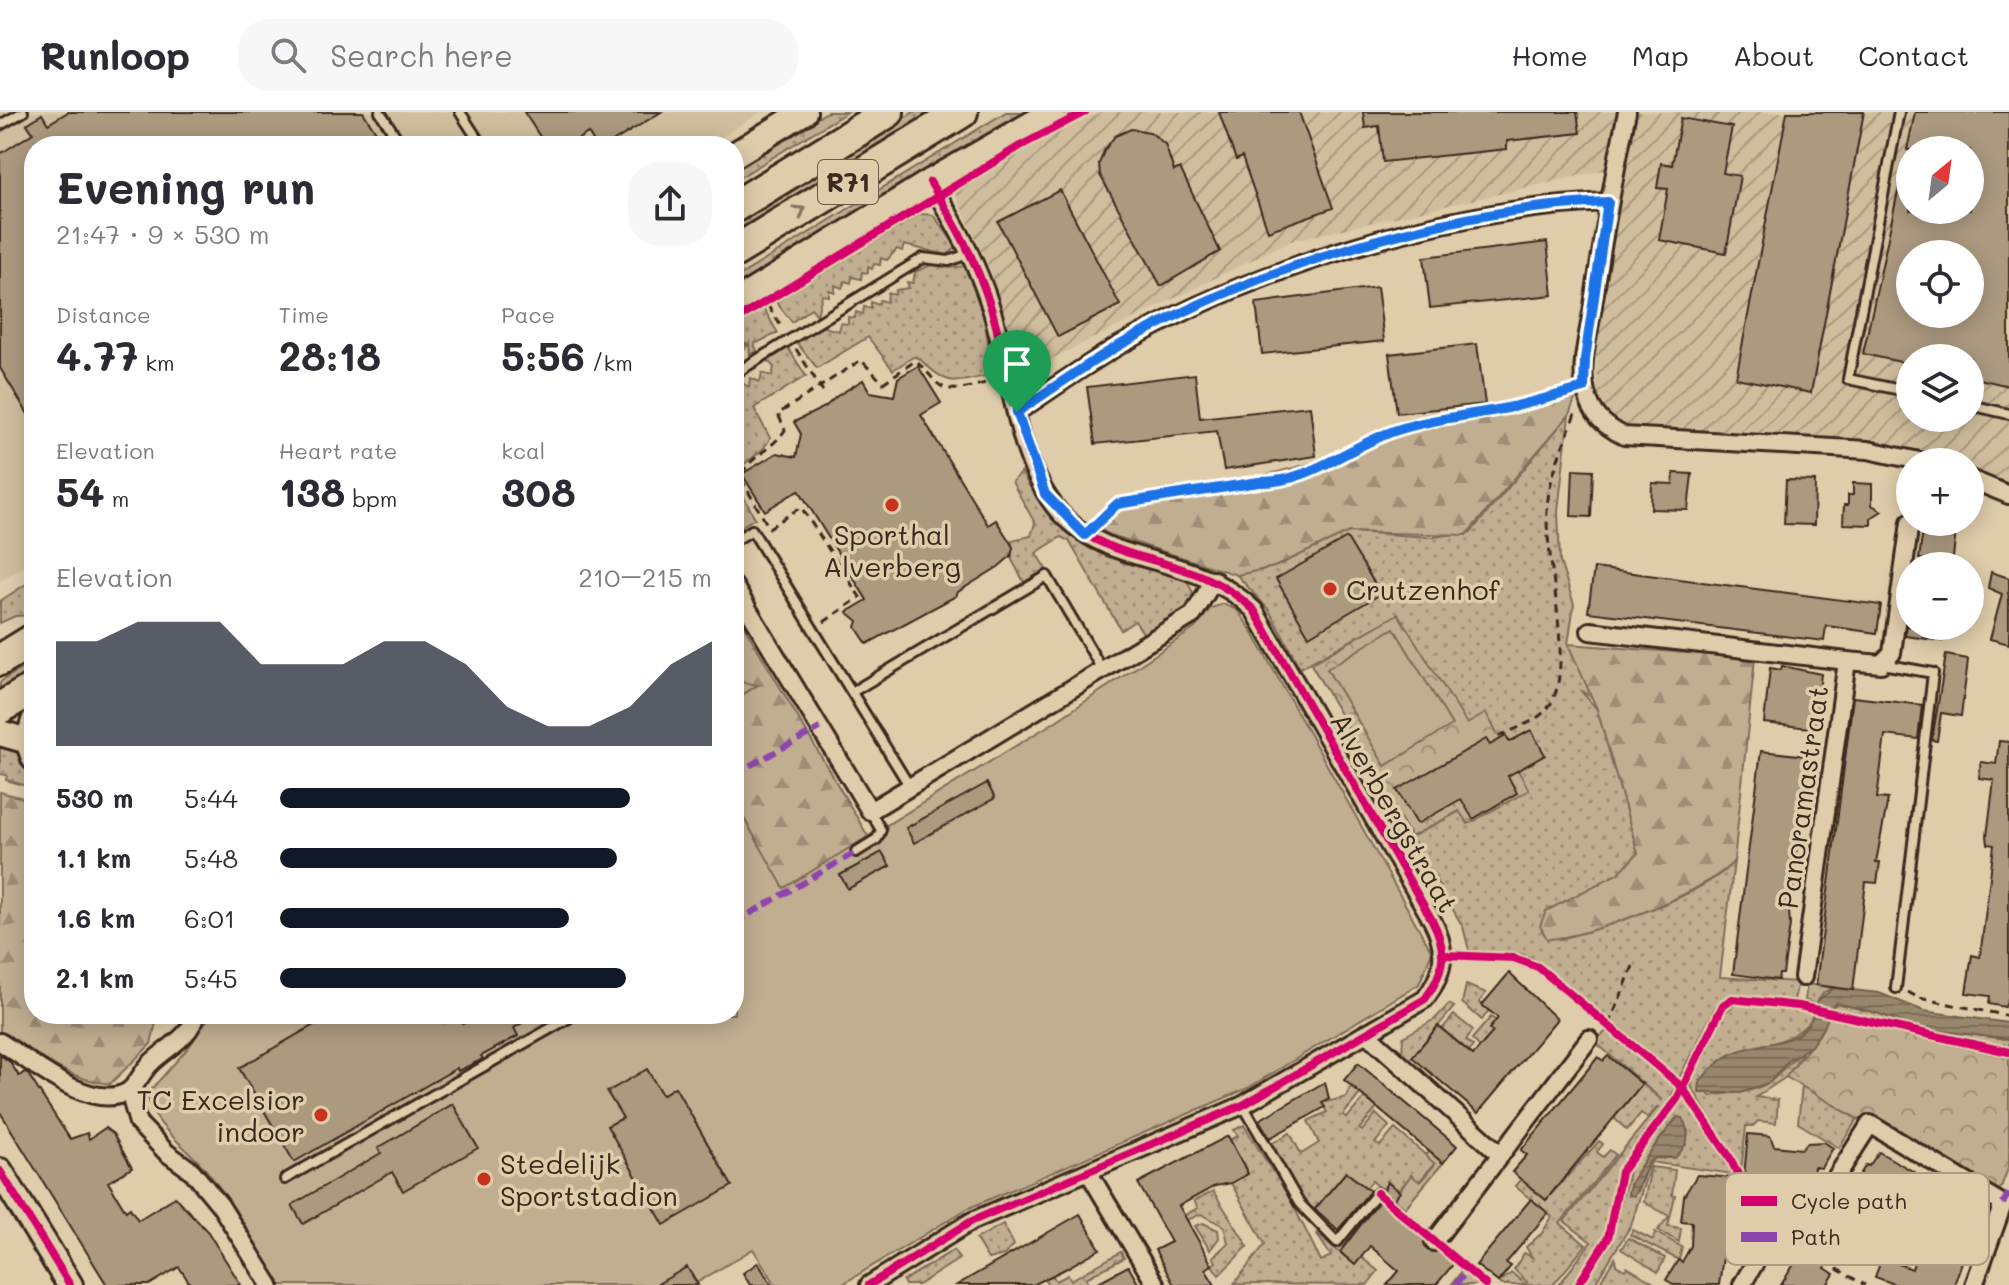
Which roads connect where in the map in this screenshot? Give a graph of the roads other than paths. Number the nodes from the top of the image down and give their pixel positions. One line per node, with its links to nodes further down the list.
1 (23, 112): 10 (lane)
2 (380, 112): 11 (lane)
3 (460, 112): 12 (lane)
4 (804, 112): 13 (street)
5 (888, 112): 15 (highway, R71)
6 (962, 112): 17 (highway, R71, one-way to 6)
7 (1053, 112): 14 (street)
8 (1627, 112): 16 (street)
9 (1899, 112): 21 (lane)
10 (0, 125)
11 (396, 136)
12 (476, 136)
13 (744, 149)
14 (930, 182): 18 (street, Alverbergstraat); 19 (street)
15 (744, 201)
16 (1608, 202): 23 (street); 25 (street)
17 (744, 246)
18 (972, 252): 20 (lane); 23 (street, Alverbergstraat)
19 (746, 305)
20 (744, 368)
21 (1896, 389)
22 (1984, 408): 24 (lane)
23 (1017, 412): 30 (street, Alverbergstraat)
24 (2009, 414)
25 (1896, 456)
26 (1984, 485): 27 (street)
27 (2009, 495)
28 (744, 535): 38 (lane)
29 (1908, 536): 36 (street)
30 (1214, 580): 37 (street); 50 (street, Alverbergstraat)
31 (744, 603): 44 (street)
32 (1590, 631): 35 (street)
33 (24, 645): 34 (highway)
34 (0, 660)
35 (1847, 661): 36 (street, Panoramastraat); 46 (street, Panoramastraat)
36 (1881, 664): 47 (lane)
37 (1103, 671): 38 (lane); 43 (street)
38 (852, 692): 43 (lane)
39 (24, 694): 40 (highway)
40 (0, 708)
41 (0, 733): 42 (street)
42 (24, 738)
43 (910, 787): 44 (street)
44 (870, 811): 45 (lane)
45 (856, 852)
46 (1803, 977)
47 (1896, 986)
48 (189, 1024): 53 (street)
49 (558, 1024): 60 (lane)
50 (1366, 1033): 54 (street, Alverbergstraat); 55 (street)
51 (1589, 1039): 55 (street)
52 (0, 1042): 53 (street)
53 (129, 1091): 68 (street)
54 (1243, 1105): 57 (street, Alverbergstraat); 61 (lane)
55 (1500, 1154): 63 (street)
56 (0, 1171): 67 (street)
57 (1089, 1173): 69 (street, Alverbergstraat); 70 (street)
58 (1839, 1173): 59 (street)
59 (1951, 1173)
60 (285, 1179)
61 (1377, 1193)
62 (1989, 1196): 64 (street)
63 (1434, 1242)
64 (1989, 1243)
65 (1753, 1265): 71 (street)
66 (1981, 1265): 72 (street)
67 (70, 1285)
68 (270, 1285)
69 (869, 1285)
70 (1156, 1285)
71 (1742, 1285)
72 (1974, 1285)

